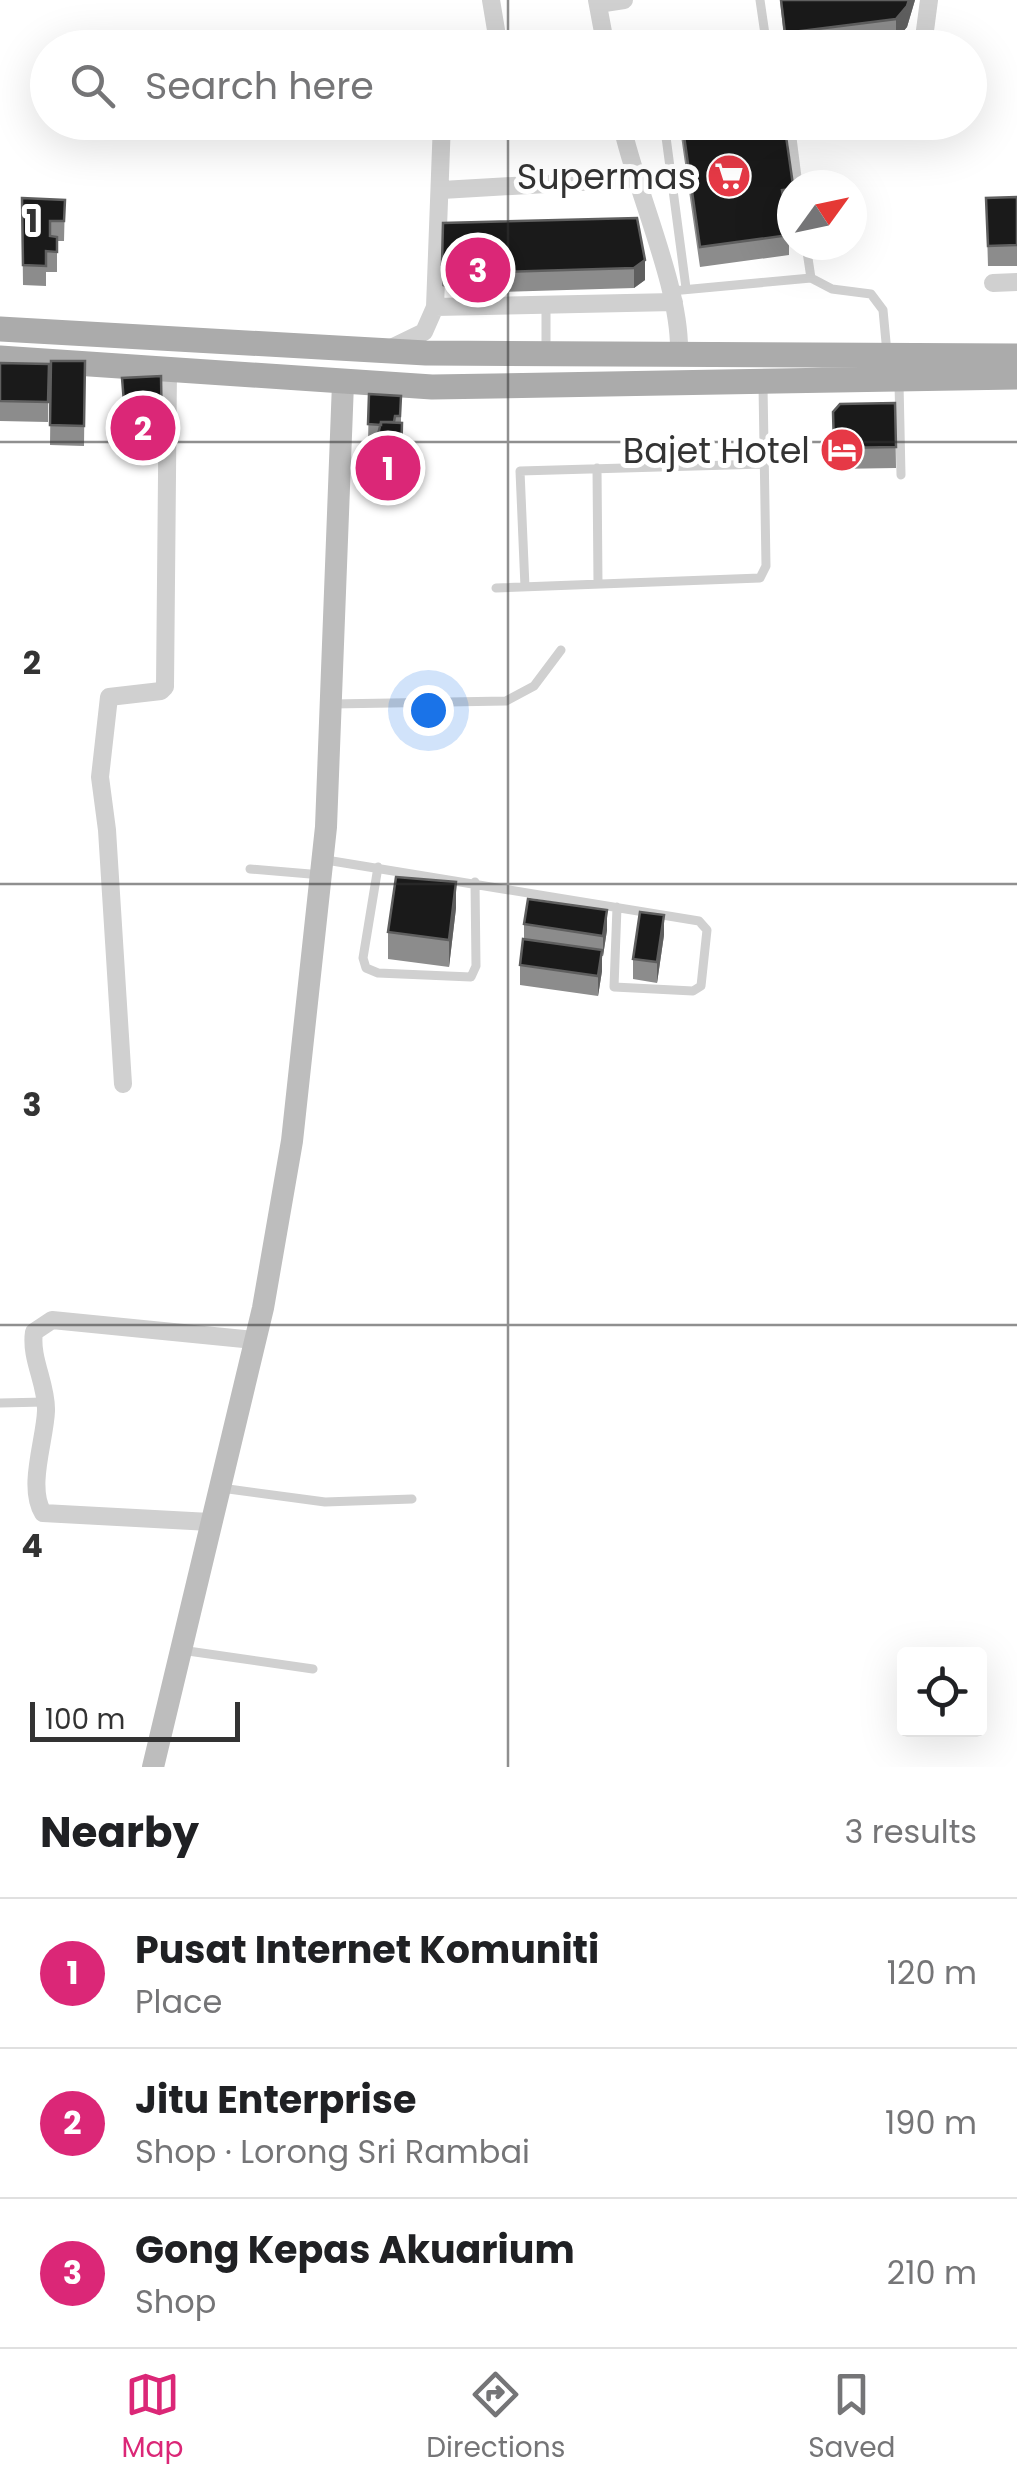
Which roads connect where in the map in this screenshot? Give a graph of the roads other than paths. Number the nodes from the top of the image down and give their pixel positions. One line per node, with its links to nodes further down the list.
1 (491, 0): 6 (street)
2 (624, 0): 5 (street)
3 (760, 0): 8 (lane)
4 (929, 0): 9 (street)
5 (597, 2): 7 (street)
6 (496, 30)
7 (602, 30)
8 (765, 30)
9 (925, 30)
10 (442, 140): 16 (street)
11 (625, 140): 15 (street)
12 (665, 140): 21 (lane)
13 (792, 140): 14 (lane)
14 (796, 170)
15 (633, 178): 16 (street); 21 (street)
16 (442, 190): 23 (street)
17 (808, 260): 18 (lane)
18 (810, 278): 21 (lane); 32 (lane)
19 (993, 282): 20 (street)
20 (1017, 282)
21 (677, 294): 22 (street); 27 (street)
22 (546, 305): 23 (street); 29 (lane)
23 (435, 308): 26 (street)
24 (0, 329): 25 (main road)
25 (190, 340): 26 (main road); 36 (main road)
26 (378, 352): 28 (main road)
27 (679, 353): 29 (main road); 32 (main road)
28 (498, 354): 29 (main road); 36 (main road)
29 (546, 354)
30 (1017, 356): 32 (main road)
31 (0, 358): 33 (main road)
32 (894, 369): 34 (main road); 35 (main road); 39 (lane)
33 (168, 370): 36 (main road); 50 (street)
34 (1017, 377)
35 (763, 381): 36 (main road); 37 (lane)
36 (343, 382): 44 (main road)
37 (764, 464): 38 (lane); 40 (lane)
38 (597, 468): 40 (lane); 41 (lane)
39 (901, 476)
40 (598, 584): 41 (lane)
41 (524, 587): 42 (lane)
42 (496, 588)
43 (561, 650): 44 (lane)
44 (333, 704): 45 (main road)
45 (323, 868): 46 (lane); 47 (lane); 51 (main road)
46 (378, 868): 48 (lane); 48 (lane)
47 (250, 869)
48 (475, 882): 49 (lane)
49 (617, 907): 49 (lane)
50 (123, 1084)
51 (254, 1340): 53 (street); 54 (main road)
52 (0, 1402): 53 (lane)
53 (45, 1402): 56 (street)
54 (218, 1487): 55 (lane); 56 (main road)
55 (412, 1499)
56 (210, 1522): 57 (main road)
57 (178, 1650): 58 (lane); 59 (main road)
58 (314, 1669)
59 (159, 1766)

